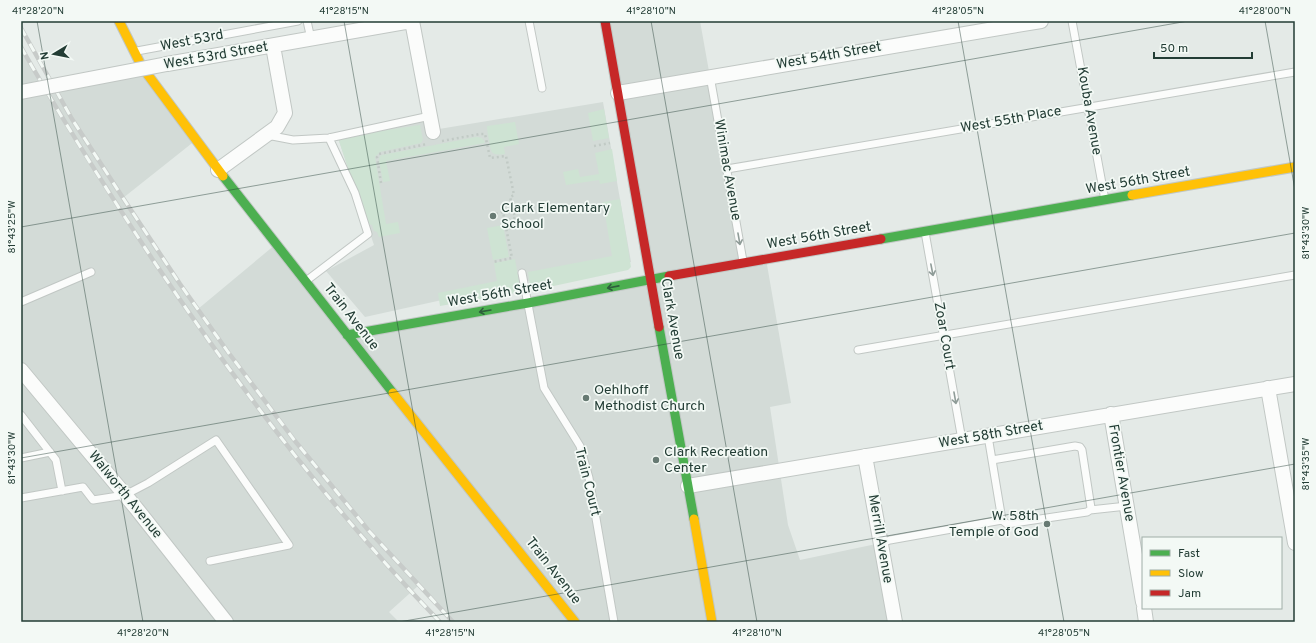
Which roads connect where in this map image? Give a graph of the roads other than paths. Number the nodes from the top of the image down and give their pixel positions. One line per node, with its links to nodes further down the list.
1 (119, 21): 11 (street, Train Avenue)
2 (298, 21): 11 (lane, West 53rd)
3 (308, 21): 9 (lane)
4 (412, 21): 9 (street, West 53rd Street); 18 (street)
5 (530, 21): 14 (lane)
6 (605, 21): 16 (street, Clark Avenue)
7 (1040, 21): 13 (street, West 54th Street)
8 (1072, 21): 17 (lane, Kouba Avenue)
9 (311, 39): 10 (street, West 53rd Street)
10 (274, 46): 15 (street, West 53rd Street, bridge); 19 (street)
11 (134, 52): 24 (street, Train Avenue)
12 (1295, 72): 17 (lane, West 55th Place)
13 (710, 76): 16 (street, West 54th Street); 23 (lane, Winimac Avenue)
14 (542, 88)
15 (21, 92)
16 (618, 93): 31 (street, Clark Avenue)
17 (1089, 107): 23 (lane, West 55th Place); 25 (lane, Kouba Avenue)
18 (430, 116): 20 (lane); 21 (street)
19 (267, 134): 20 (lane); 24 (street)
20 (329, 138): 32 (lane)
21 (433, 140)
22 (1295, 167): 25 (street, West 56th Street)
23 (727, 169): 27 (lane, Winimac Avenue, one-way to 27)
24 (218, 170): 32 (street, Train Avenue)
25 (1105, 200): 26 (street, West 56th Street)
26 (925, 232): 27 (street, West 56th Street); 36 (lane, Zoar Court, one-way to 36)
27 (743, 263): 31 (street, West 56th Street)
28 (91, 272): 33 (lane)
29 (522, 272): 34 (lane, Train Court)
30 (1295, 275): 36 (lane)
31 (651, 279): 34 (street, West 56th Street, one-way to 34); 49 (street, Clark Avenue)
32 (306, 282): 35 (street, Train Avenue)
33 (21, 302)
34 (528, 303): 35 (street, West 56th Street, one-way to 35); 63 (lane, Train Court)
35 (347, 335): 62 (street, Train Avenue)
36 (944, 335): 37 (lane); 44 (lane, Zoar Court, one-way to 44)
37 (858, 350)
38 (21, 370): 51 (street, Walworth Avenue)
39 (1295, 384): 40 (street, West 58th Street)
40 (1268, 388): 41 (street, West 58th Street); 57 (street)
41 (1111, 414): 43 (street, West 58th Street); 53 (street, Frontier Avenue)
42 (21, 415): 45 (lane)
43 (988, 436): 44 (street, West 58th Street); 48 (lane)
44 (962, 440): 46 (street, West 58th Street)
45 (50, 452): 47 (lane); 50 (lane)
46 (865, 456): 49 (street, West 58th Street); 56 (street, Merrill Avenue)
47 (21, 458)
48 (992, 460): 54 (lane); 55 (lane)
49 (688, 486): 64 (street, Clark Avenue)
50 (62, 491): 51 (lane); 52 (lane)
51 (125, 495): 58 (lane); 61 (street, Walworth Avenue)
52 (21, 498)
53 (1127, 506): 54 (lane); 59 (street, Frontier Avenue)
54 (1090, 510): 55 (lane)
55 (1002, 520): 56 (lane)
56 (881, 543): 65 (street, Merrill Avenue)
57 (1295, 543)
58 (210, 561)
59 (1142, 596)
60 (1144, 609): 66 (street)
61 (226, 622)
62 (576, 622)
63 (614, 622)
64 (712, 622)
65 (896, 622)
66 (1146, 622)

